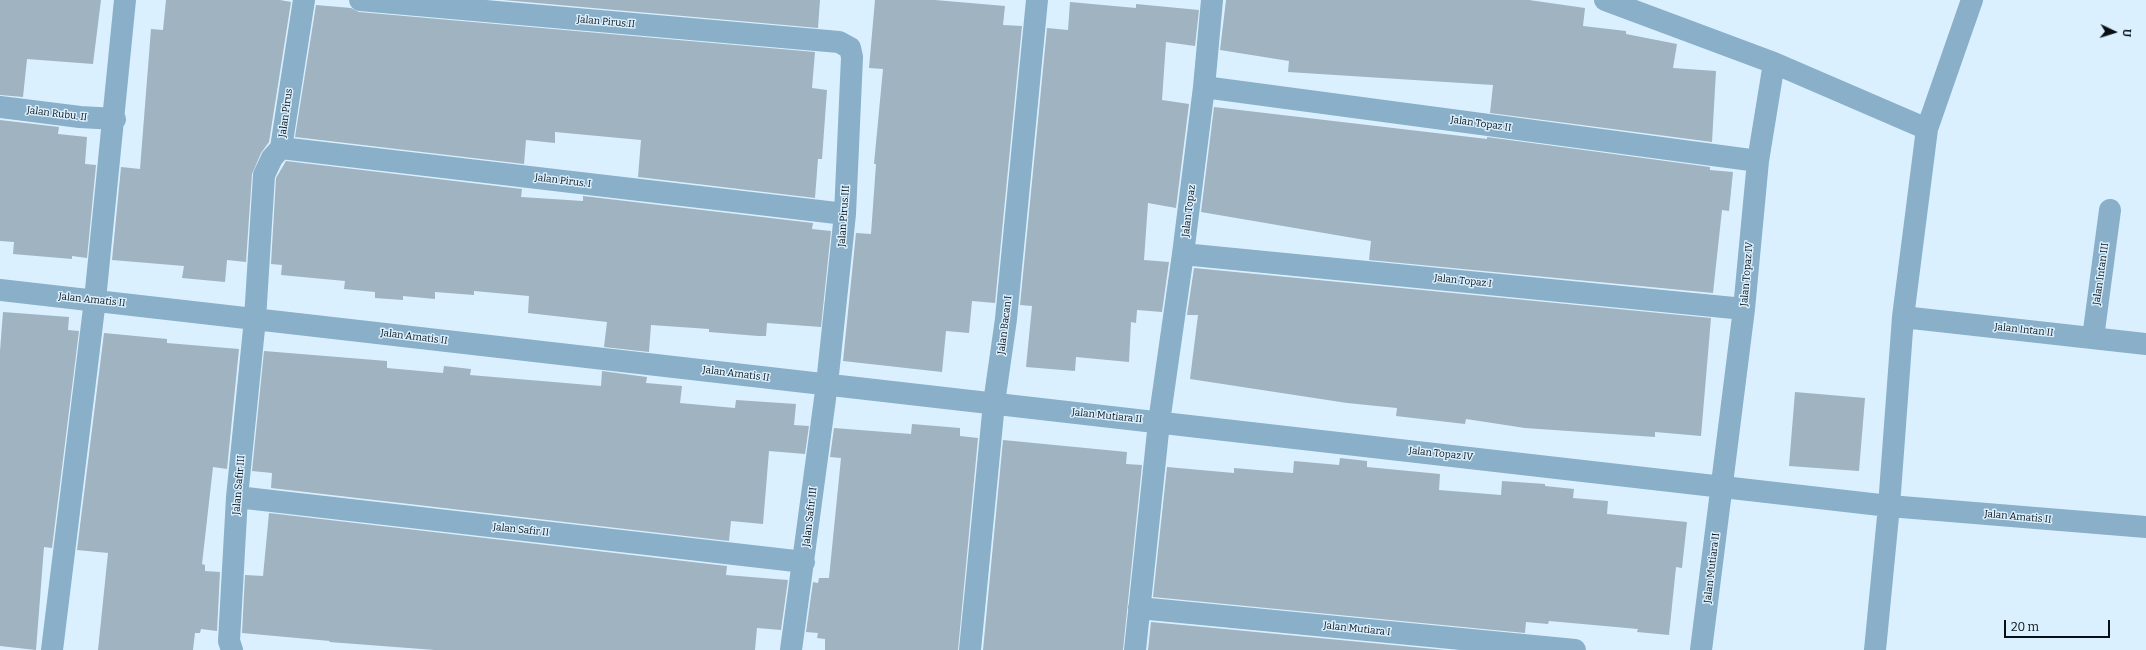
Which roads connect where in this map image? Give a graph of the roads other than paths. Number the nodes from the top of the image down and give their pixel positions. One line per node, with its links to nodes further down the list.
1 (125, 0): 12 (street)
2 (304, 0): 14 (street, Jalan Pirus)
3 (360, 0): 8 (street, Jalan Pirus.II)
4 (1037, 0): 27 (street, Jalan Bacan I)
5 (1212, 0): 10 (street, Jalan Topaz)
6 (1604, 0): 9 (street)
7 (1972, 0): 13 (street)
8 (850, 48): 17 (street, Jalan Pirus.III)
9 (1774, 63): 13 (street); 15 (street, Jalan Topaz IV)
10 (1204, 87): 15 (street, Jalan Topaz II); 18 (street, Jalan Topaz)
11 (0, 107): 12 (street, Jalan Rubu. II)
12 (114, 119): 20 (street)
13 (1927, 129): 22 (street)
14 (281, 148): 17 (street, Jalan Pirus. I); 23 (street, Jalan Pirus)
15 (1758, 161): 21 (street, Jalan Topaz IV)
16 (2110, 210): 24 (street, Jalan Intan III)
17 (845, 214): 26 (street, Jalan Pirus.III)
18 (1183, 254): 21 (street, Jalan Topaz I); 28 (street, Jalan Topaz)
19 (0, 290): 20 (street, Jalan Amatis II)
20 (95, 300): 23 (street, Jalan Amatis II); 35 (street)
21 (1744, 309): 29 (street, Jalan Topaz IV)
22 (1903, 317): 24 (street, Jalan Intan II); 31 (street)
23 (255, 319): 26 (street, Jalan Amatis II); 30 (street, Jalan Safir III)
24 (2093, 338): 25 (street, Jalan Intan II)
25 (2146, 344)
26 (827, 384): 27 (street, Jalan Mutiara II); 33 (street, Jalan Safir III)
27 (994, 403): 28 (street, Jalan Mutiara II); 38 (street, Jalan Bacan I)
28 (1159, 422): 29 (street, Jalan Topaz IV); 34 (street)
29 (1722, 486): 31 (street, Jalan Topaz IV); 41 (street, Jalan Mutiara II)
30 (237, 497): 33 (street, Jalan Safir II); 36 (street, Jalan Safir III)
31 (1889, 506): 32 (street, Jalan Amatis II); 42 (street)
32 (2146, 528)
33 (804, 562): 37 (street, Jalan Safir III)
34 (1139, 608): 39 (street); 40 (street, Jalan Mutiara I)
35 (52, 650)
36 (232, 650)
37 (792, 650)
38 (970, 650)
39 (1135, 650)
40 (1575, 650)
41 (1701, 650)
42 (1875, 650)

